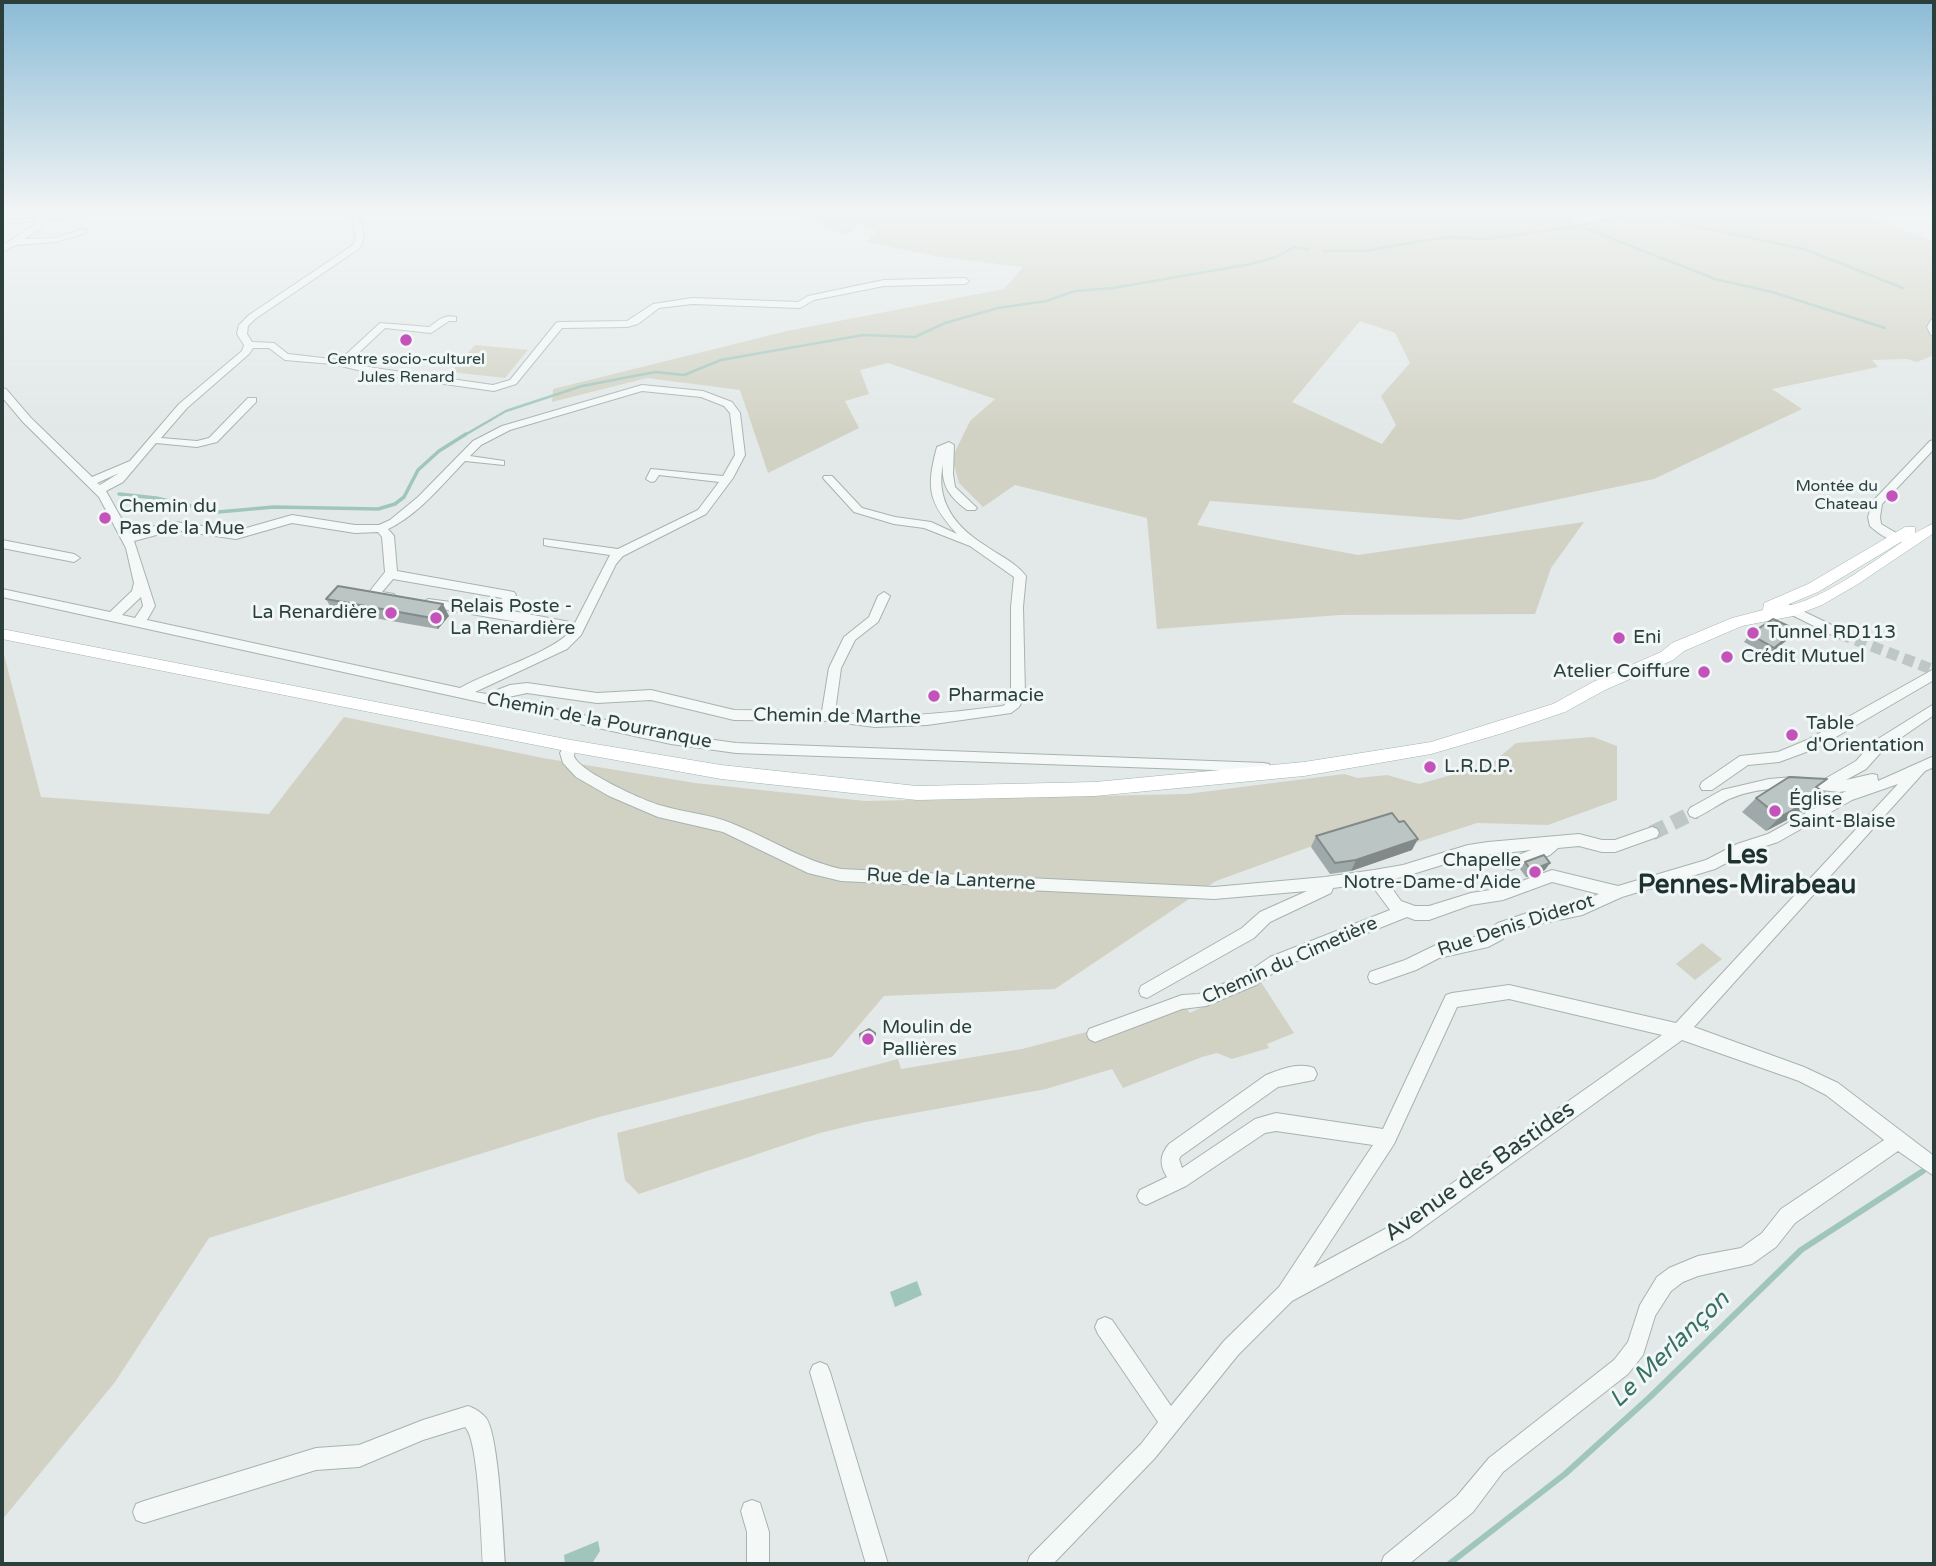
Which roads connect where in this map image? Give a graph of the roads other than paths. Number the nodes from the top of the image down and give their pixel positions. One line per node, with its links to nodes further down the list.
1 (298, 286): 6 (street)
2 (869, 286): 7 (street)
3 (453, 318): 7 (street)
4 (1934, 322): 5 (street)
5 (1934, 333)
6 (249, 345): 7 (street); 12 (street)
7 (341, 364)
8 (2, 391): 20 (street)
9 (253, 400): 12 (street)
10 (548, 415): 11 (street); 14 (street); 19 (street)
11 (561, 426)
12 (154, 440): 15 (street)
13 (1934, 443): 27 (street)
14 (463, 458): 16 (street); 25 (street)
15 (132, 463): 20 (street); 21 (street)
16 (500, 463)
17 (828, 478): 30 (street)
18 (651, 479): 19 (street)
19 (726, 480): 31 (street)
20 (92, 481): 21 (street)
21 (100, 490): 26 (street)
22 (971, 508): 30 (street, Chemin de Marthe)
23 (1934, 516): 27 (main road)
24 (1934, 527): 27 (main road)
25 (382, 528): 26 (street); 33 (street)
26 (127, 539): 34 (street)
27 (1903, 540): 37 (main road); 37 (main road)
28 (548, 542): 31 (street)
29 (2, 544): 32 (street)
30 (979, 548): 48 (street, Chemin de Marthe)
31 (619, 554): 41 (street)
32 (74, 558)
33 (391, 573): 38 (street); 38 (street)
34 (140, 583): 39 (street); 40 (street)
35 (2, 593): 39 (street)
36 (884, 596): 48 (street)
37 (1786, 607): 43 (street); 52 (main road)
38 (499, 613): 41 (street)
39 (113, 616): 40 (street, Chemin de la Pourranque)
40 (138, 622): 45 (street, Chemin de la Pourranque)
41 (578, 628): 45 (street)
42 (2, 634): 49 (main road)
43 (1840, 634)
44 (1934, 674): 56 (street)
45 (461, 694): 46 (street, Chemin de la Pourranque)
46 (487, 699): 48 (street, Chemin de Marthe); 51 (street, Chemin de la Pourranque)
47 (1934, 709): 55 (street)
48 (828, 716)
49 (571, 746): 54 (main road); 62 (street, Rue de la Lanterne)
50 (1934, 761): 53 (street)
51 (1109, 764): 52 (street, Chemin de la Pourranque); 54 (street, Chemin de la Pourranque)
52 (1304, 769): 54 (main road)
53 (1918, 771): 55 (street); 63 (street, Rue Denis Diderot); 67 (street, Avenue des Bastides)
54 (1141, 784)
55 (1827, 784): 57 (street)
56 (1707, 786)
57 (1695, 812)
58 (1652, 833): 59 (street, Rue de la Lanterne)
59 (1554, 843): 60 (street); 61 (street, Rue de la Lanterne)
60 (1511, 864)
61 (1374, 876): 62 (street, Rue de la Lanterne); 64 (street)
62 (1325, 883): 66 (street)
63 (1618, 892): 64 (street, Chemin du Cimetière); 65 (street, Rue Denis Diderot)
64 (1405, 911): 68 (street, Chemin du Cimetière)
65 (1376, 977)
66 (1147, 992)
67 (1678, 1033): 70 (street); 71 (street); 75 (street, Avenue des Bastides)
68 (1095, 1034)
69 (1308, 1074): 73 (street)
70 (1388, 1138): 73 (street); 75 (street)
71 (1900, 1139): 72 (street); 85 (street)
72 (1934, 1167)
73 (1180, 1180): 74 (street)
74 (1146, 1196)
75 (1284, 1294): 78 (street, Avenue des Bastides)
76 (1105, 1327): 78 (street)
77 (820, 1372): 83 (street)
78 (1171, 1423): 84 (street, Avenue des Bastides)
79 (752, 1511): 82 (street)
80 (144, 1512): 81 (street)
81 (494, 1564)
82 (758, 1564)
83 (877, 1564)
84 (1038, 1564)
85 (1392, 1564)

